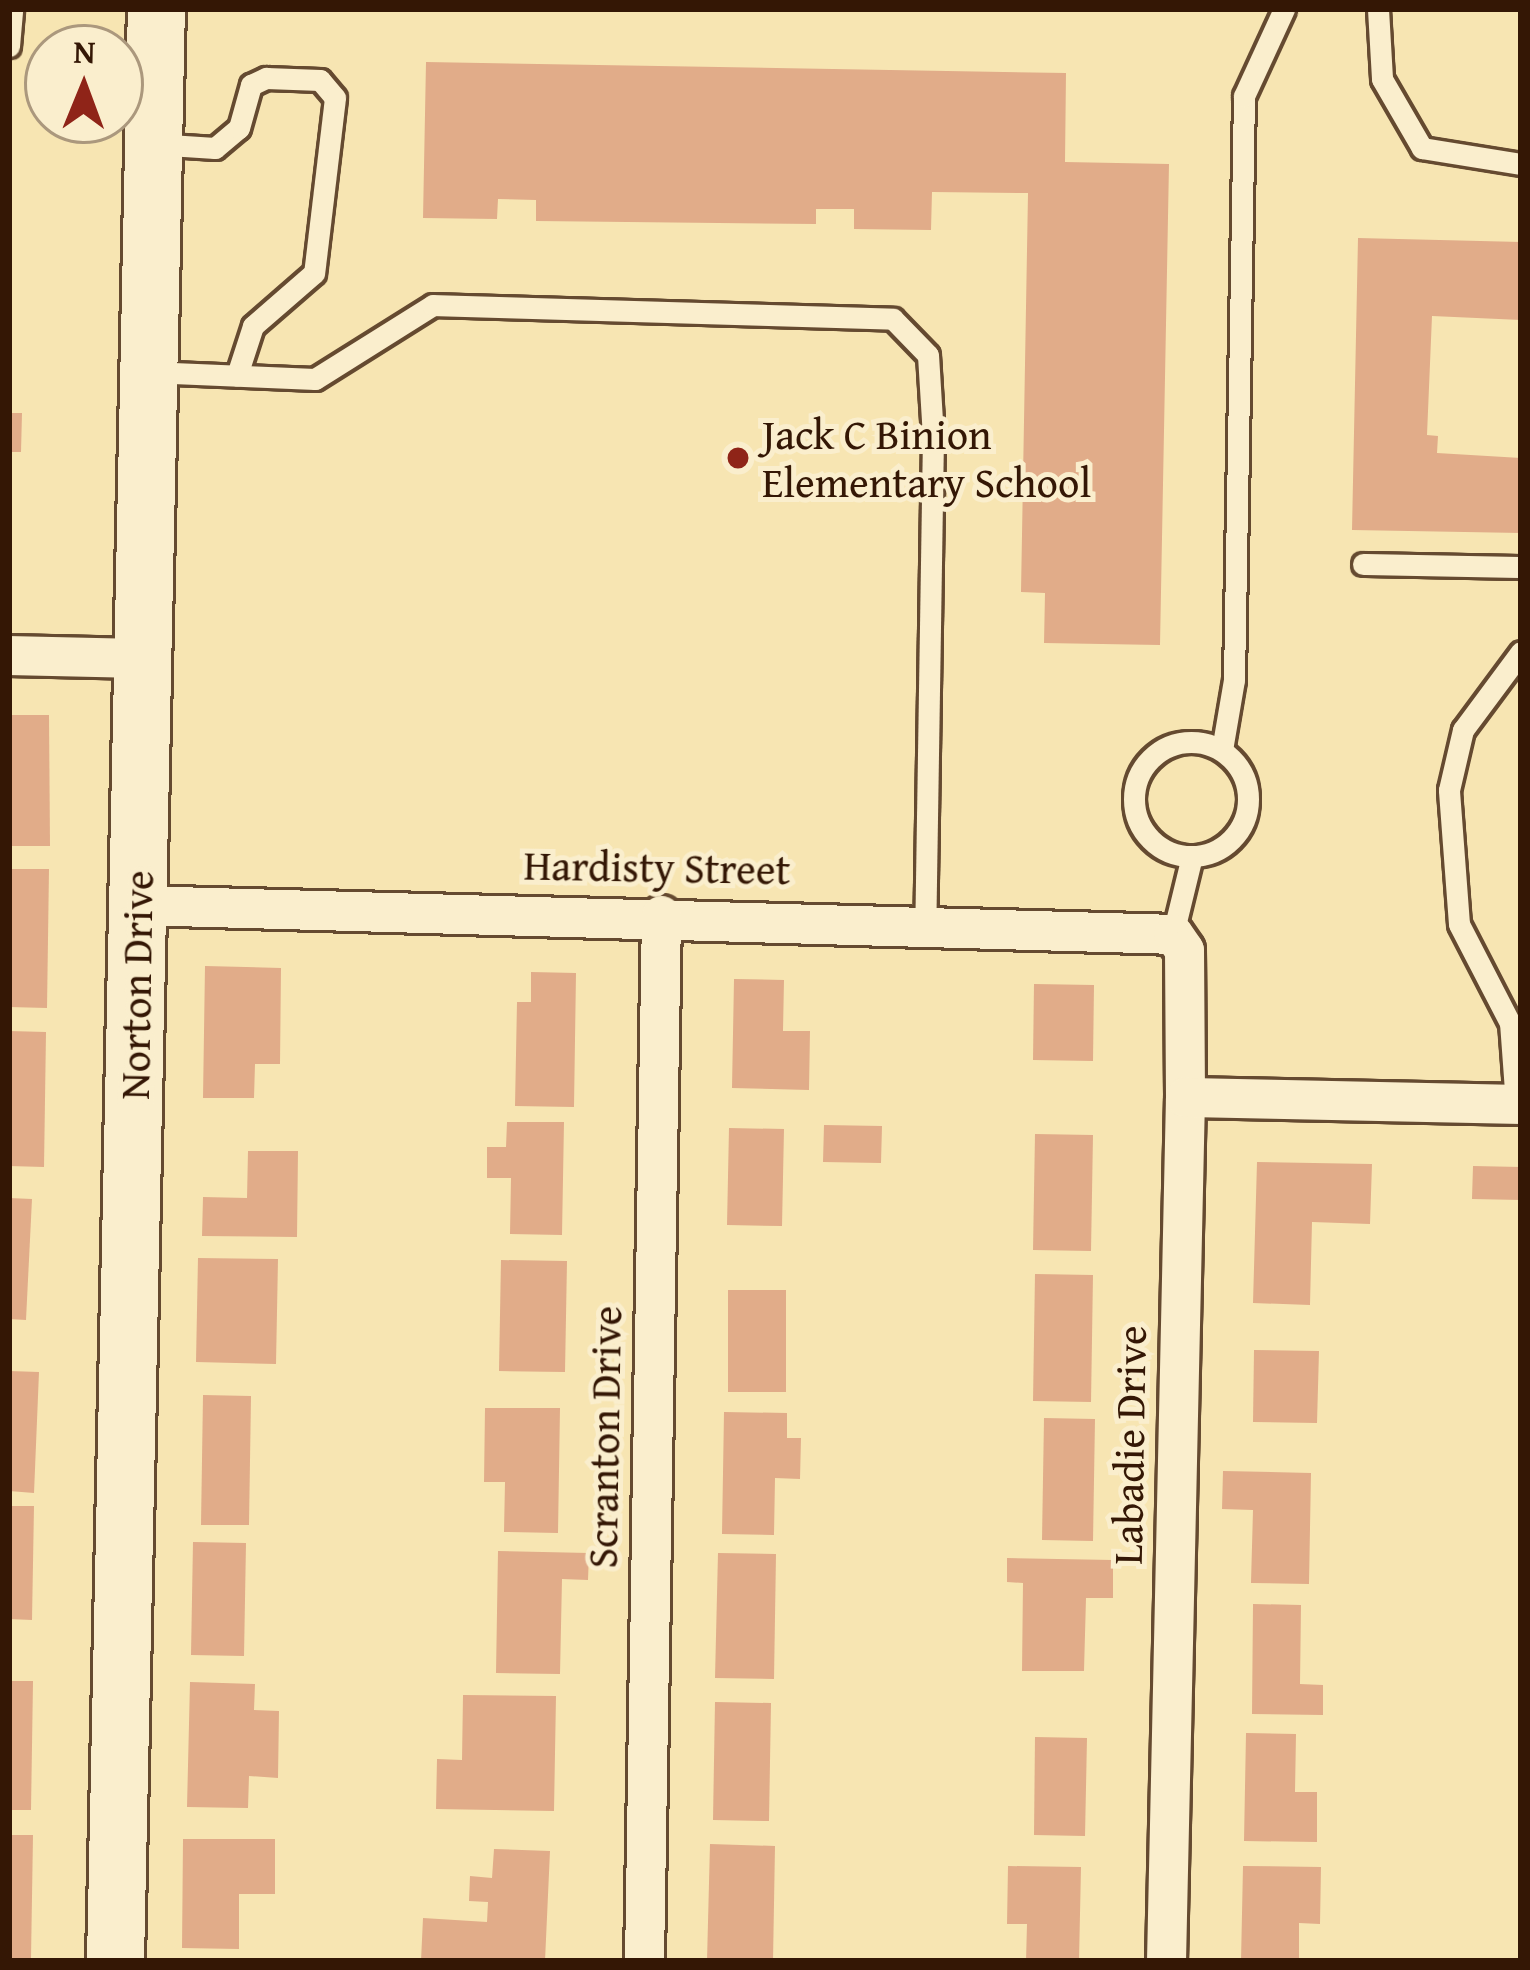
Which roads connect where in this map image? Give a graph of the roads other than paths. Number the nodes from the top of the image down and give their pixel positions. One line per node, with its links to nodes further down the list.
1 (12, 9): 5 (lane)
2 (156, 9): 6 (street, Norton Drive)
3 (1284, 9): 15 (lane)
4 (1378, 9): 7 (lane)
5 (9, 46)
6 (153, 144): 8 (street, Norton Drive); 9 (lane)
7 (1521, 164)
8 (148, 372): 9 (lane); 14 (street, Norton Drive)
9 (237, 375): 19 (lane)
10 (1364, 564): 11 (lane)
11 (1521, 567)
12 (1521, 652): 22 (lane)
13 (9, 655): 14 (street)
14 (142, 658): 17 (street, Norton Drive)
15 (1222, 750): 16 (lane); 16 (lane)
16 (1192, 856): 20 (lane)
17 (138, 904): 18 (street, Hardisty Street); 23 (street, Norton Drive)
18 (661, 915): 19 (street, Hardisty Street); 24 (street, Scranton Drive)
19 (925, 922): 20 (street, Hardisty Street)
20 (1173, 934): 21 (street, Labadie Drive)
21 (1185, 1097): 22 (street); 25 (street, Labadie Drive)
22 (1518, 1104)
23 (116, 1961)
24 (644, 1961)
25 (1166, 1961)

